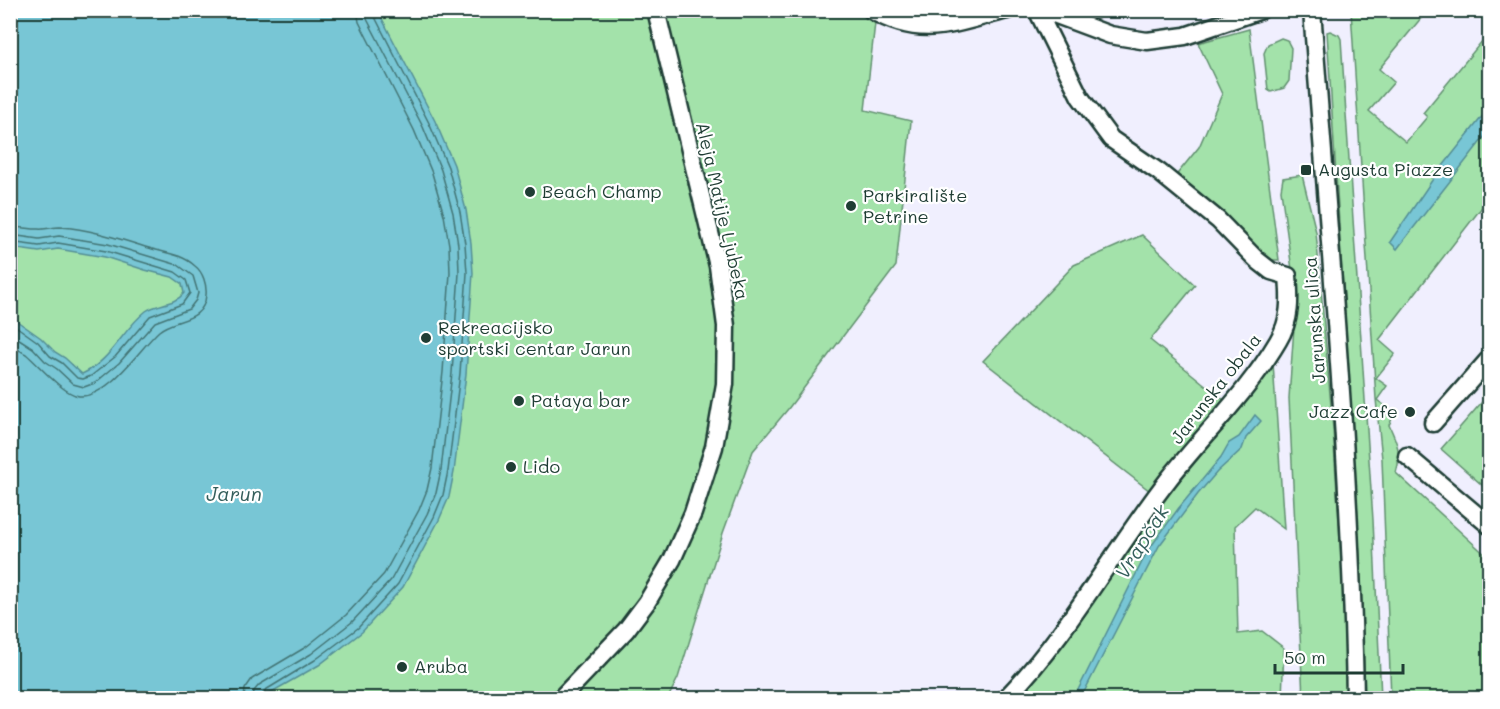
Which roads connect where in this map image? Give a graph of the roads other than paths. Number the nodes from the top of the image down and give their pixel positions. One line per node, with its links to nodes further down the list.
1 (656, 10): 12 (street, Aleja Matije Ljubeka)
2 (871, 10): 3 (street)
3 (1007, 10)
4 (1037, 10): 13 (street, Jarunska obala)
5 (1043, 10): 6 (street)
6 (1262, 10)
7 (1312, 10): 14 (street, Jarunska ulica)
8 (1490, 358): 9 (street)
9 (1433, 423)
10 (1407, 456): 11 (street)
11 (1490, 526)
12 (561, 699)
13 (1006, 699)
14 (1355, 699)

